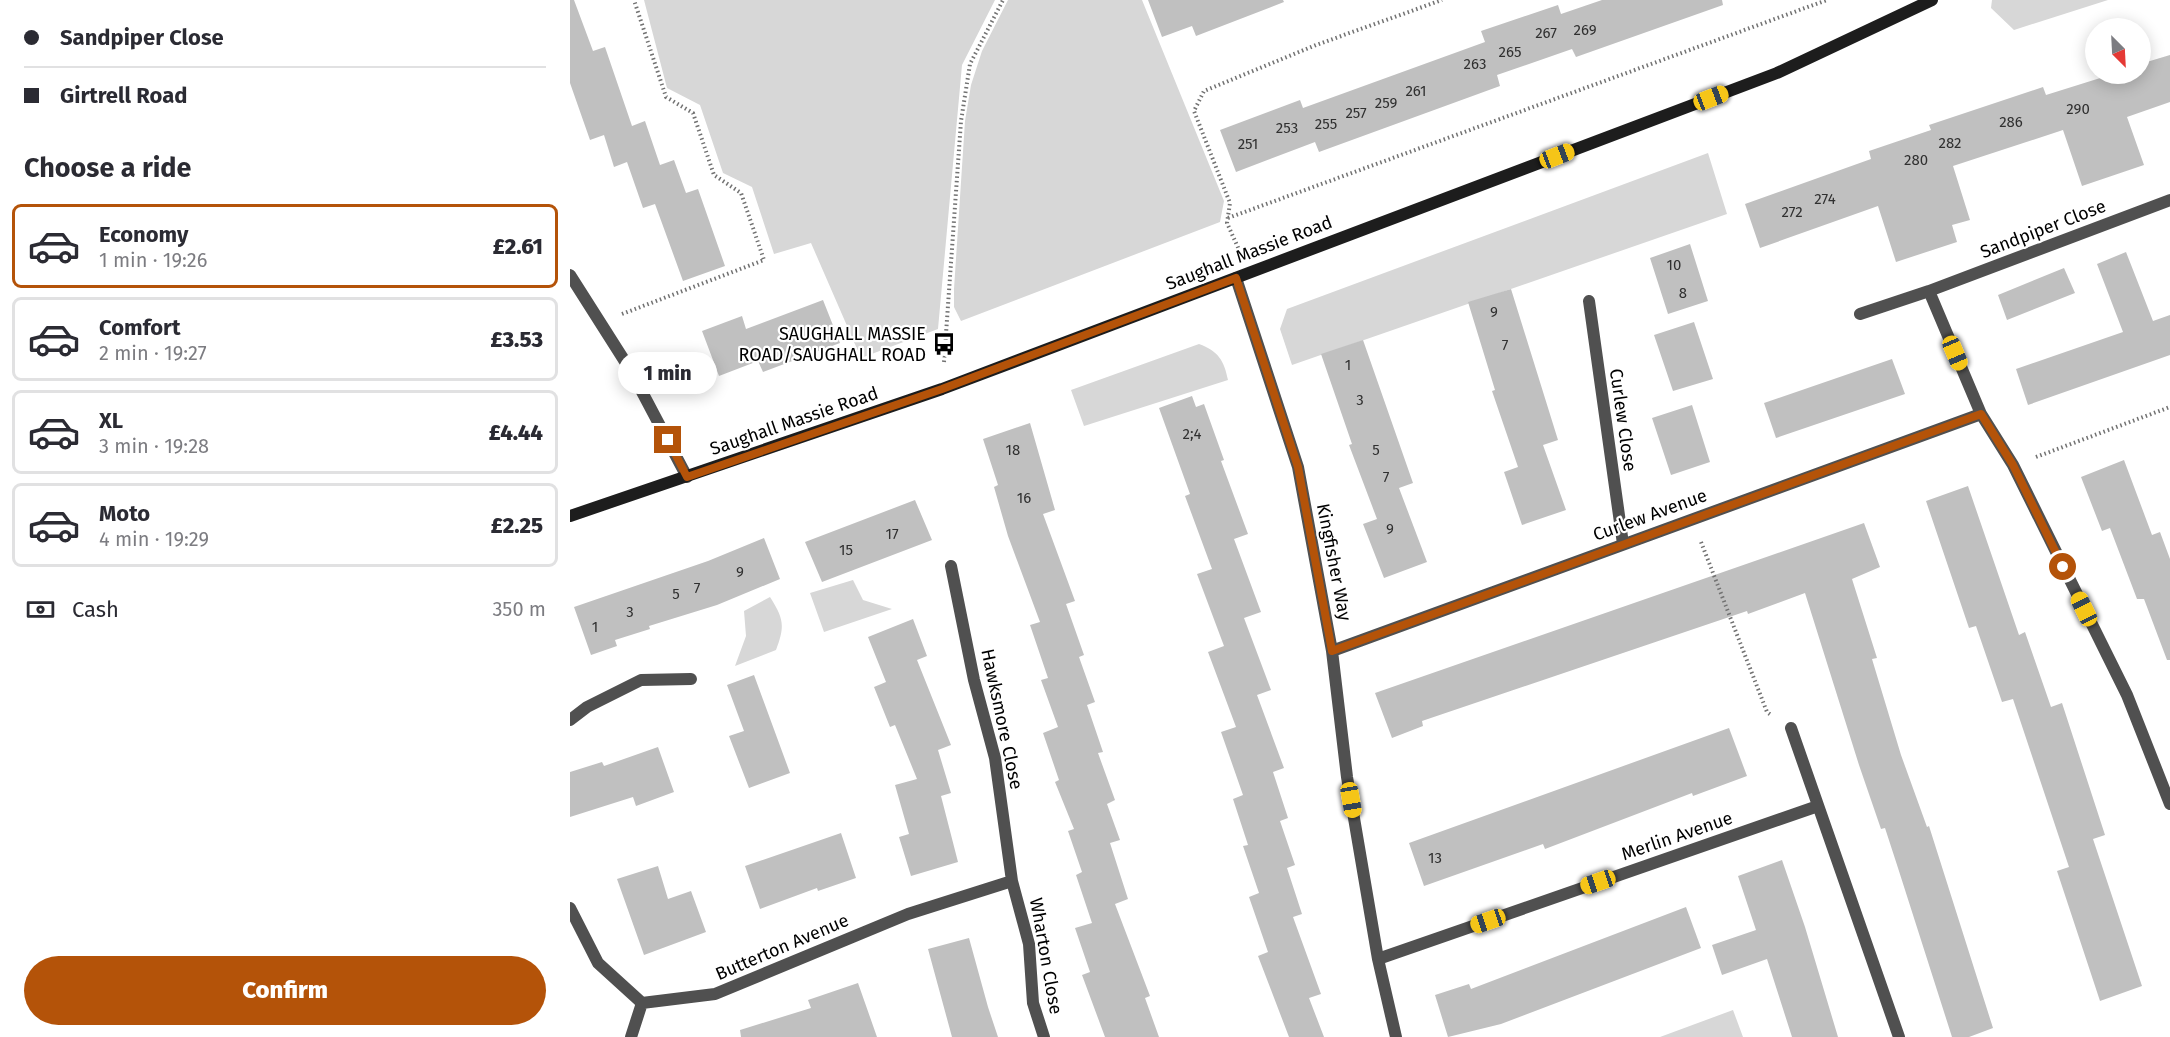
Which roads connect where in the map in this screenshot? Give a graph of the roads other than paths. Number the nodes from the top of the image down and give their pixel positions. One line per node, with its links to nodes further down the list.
1 (1932, 0): 4 (main road, Saughall Massie Road)
2 (2170, 200): 5 (street, Sandpiper Close)
3 (570, 275): 9 (street)
4 (1242, 275): 9 (main road, Saughall Massie Road); 13 (street, Kingfisher Way)
5 (1929, 291): 7 (street, Sandpiper Close); 8 (street)
6 (1589, 301): 11 (street, Curlew Close)
7 (1860, 314)
8 (1981, 414): 11 (street, Curlew Avenue); 17 (street)
9 (687, 477): 10 (main road, Saughall Massie Road)
10 (570, 516)
11 (1623, 544): 13 (street, Curlew Avenue)
12 (951, 566): 19 (street, Hawksmore Close)
13 (1332, 651): 21 (street, Kingfisher Way)
14 (691, 679): 15 (street)
15 (570, 720)
16 (1791, 728): 18 (street)
17 (2170, 804)
18 (1818, 806): 21 (street, Merlin Avenue); 26 (street)
19 (1012, 881): 22 (street, Butterton Avenue); 24 (street, Wharton Close)
20 (570, 908): 22 (street)
21 (1378, 959): 25 (street, Kingfisher Way)
22 (642, 1003): 23 (street)
23 (631, 1037)
24 (1044, 1037)
25 (1396, 1037)
26 (1899, 1037)

